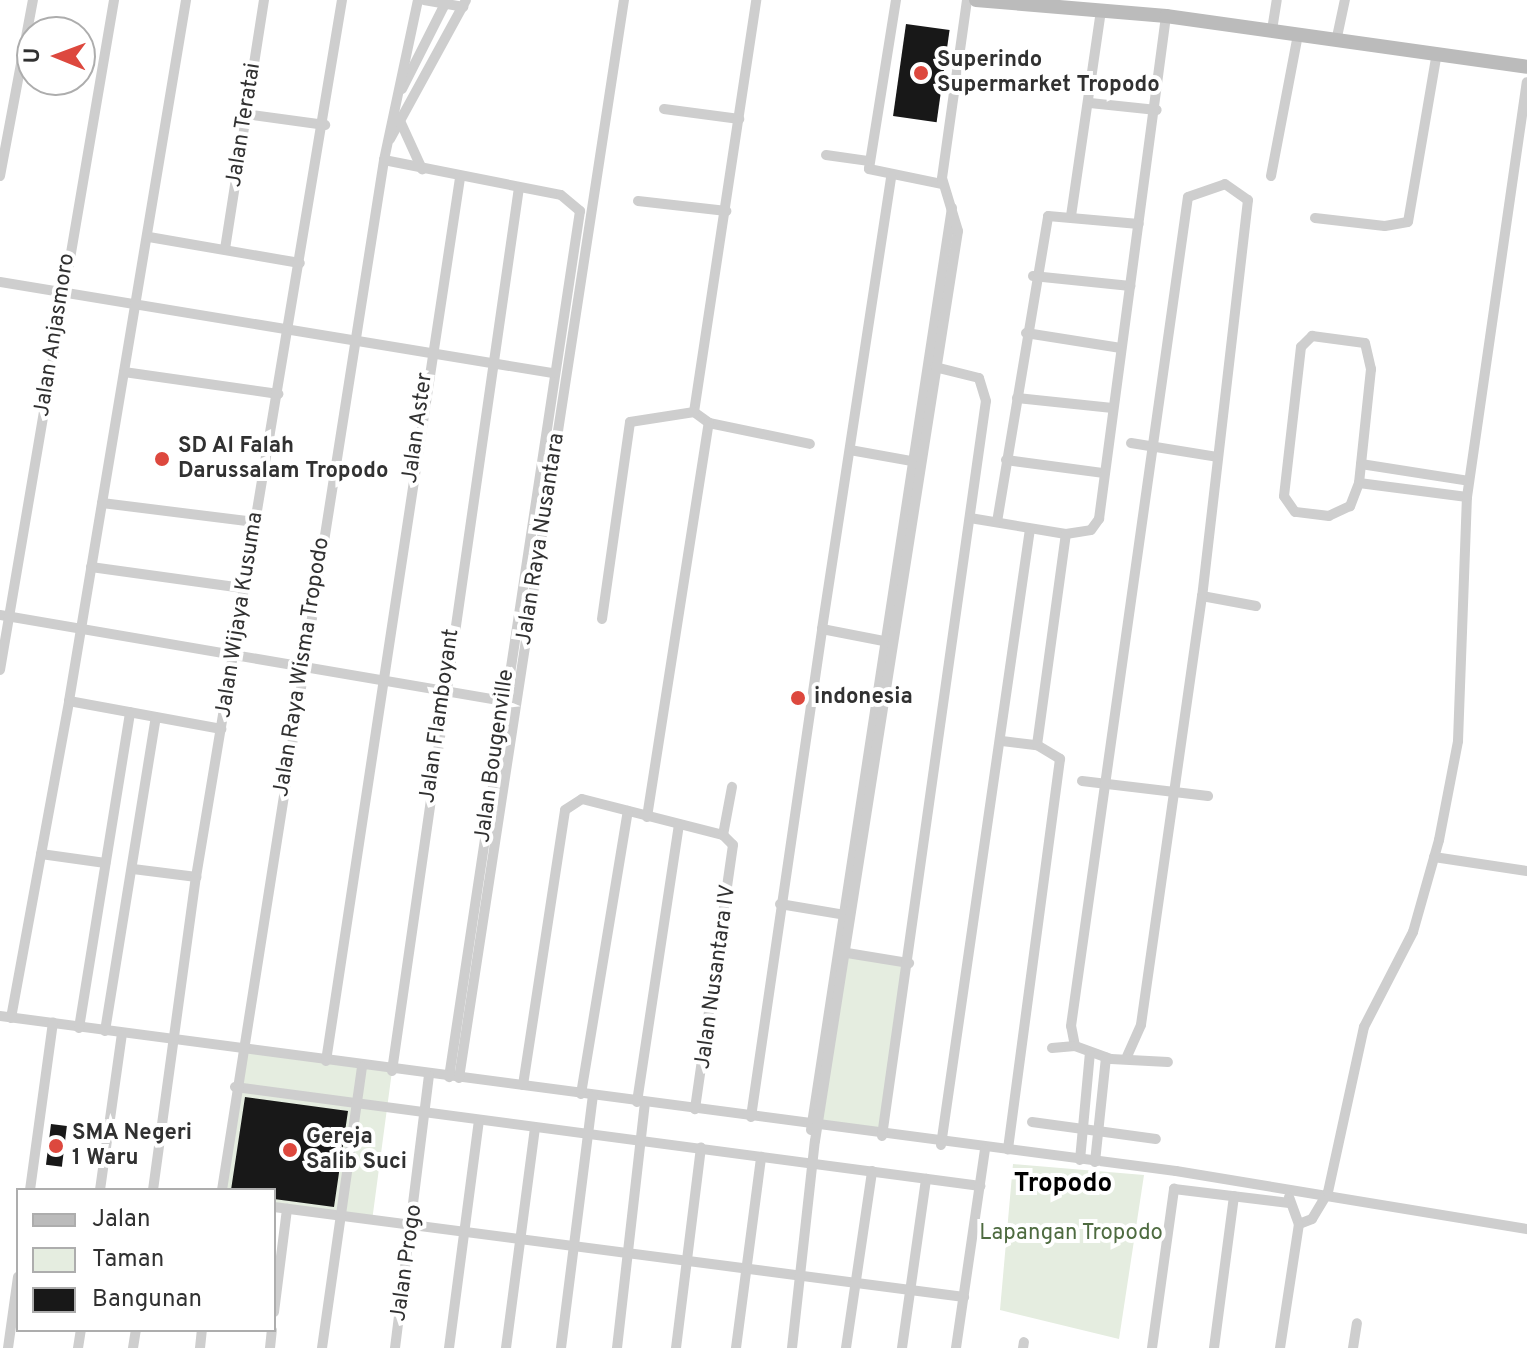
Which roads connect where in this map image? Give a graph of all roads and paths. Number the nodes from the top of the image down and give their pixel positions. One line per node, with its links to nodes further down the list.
1 (33, 0): 38 (street)
2 (114, 0): 56 (street, Jalan Anjasmoro)
3 (186, 0): 50 (street)
4 (264, 0): 28 (street, Jalan Teratai)
5 (342, 0): 31 (street, Jalan Wijaya Kusuma)
6 (421, 0): 14 (street); 25 (street)
7 (624, 0): 147 (street, Jalan Raya Nusantara)
8 (756, 0): 29 (street)
9 (896, 0): 36 (street)
10 (967, 0): 42 (street)
11 (976, 0): 16 (main road)
12 (1277, 0): 18 (street)
13 (1345, 0): 20 (street)
14 (446, 2): 15 (street); 25 (street)
15 (465, 3): 30 (street)
16 (1101, 10): 17 (main road); 24 (street)
17 (1166, 16): 18 (main road); 27 (street)
18 (1272, 30): 19 (main road)
19 (1298, 34): 20 (main road); 39 (street)
20 (1337, 37): 21 (main road)
21 (1437, 53): 22 (main road); 48 (street)
22 (1527, 67)
23 (1527, 82): 32 (street)
24 (1090, 103): 27 (street); 47 (street)
25 (394, 105): 33 (street, Jalan Raya Wisma Tropodo)
26 (664, 109): 29 (street)
27 (1157, 110): 49 (street)
28 (245, 114): 31 (street); 51 (street, Jalan Teratai)
29 (739, 119): 46 (street)
30 (401, 123): 33 (street); 37 (street)
31 (325, 125): 52 (street, Jalan Wijaya Kusuma)
32 (1525, 138): 82 (street)
33 (387, 144): 35 (street, Jalan Raya Wisma Tropodo)
34 (826, 155): 36 (street)
35 (384, 160): 37 (street); 60 (street, Jalan Raya Wisma Tropodo)
36 (868, 161): 40 (street)
37 (422, 169): 41 (street)
38 (0, 176)
39 (1271, 176)
40 (891, 177): 42 (street); 76 (street)
41 (460, 178): 43 (street); 62 (street, Jalan Aster)
42 (942, 184): 45 (street)
43 (519, 188): 63 (street, Jalan Flamboyant); 67 (street, Jalan Bougenville)
44 (638, 201): 46 (street)
45 (952, 208): 64 (street); 65 (street)
46 (726, 211): 71 (street)
47 (1071, 216): 49 (street); 53 (street)
48 (1315, 218)
49 (1139, 224): 55 (street)
50 (149, 237): 51 (street); 57 (street)
51 (225, 249): 52 (street)
52 (300, 263): 58 (street, Jalan Wijaya Kusuma)
53 (1033, 276): 55 (street); 59 (street)
54 (0, 282): 56 (street)
55 (1130, 286): 61 (street)
56 (61, 293): 57 (street); 95 (street, Jalan Anjasmoro)
57 (135, 303): 58 (street); 66 (street)
58 (290, 329): 60 (street); 68 (street, Jalan Wijaya Kusuma)
59 (1026, 333): 61 (street); 69 (street)
60 (356, 342): 62 (street); 101 (street, Jalan Raya Wisma Tropodo)
61 (1121, 348): 70 (street)
62 (430, 351): 63 (street); 103 (street, Jalan Aster)
63 (497, 361): 67 (street); 104 (street, Jalan Flamboyant)
64 (925, 366): 65 (street); 79 (street)
65 (939, 368): 86 (street); 99 (street)
66 (124, 372): 68 (street); 85 (street)
67 (552, 373): 106 (street, Jalan Bougenville)
68 (278, 394): 87 (street, Jalan Wijaya Kusuma)
69 (1017, 398): 70 (street); 78 (street)
70 (1112, 408): 81 (street)
71 (694, 412): 72 (street); 96 (street)
72 (709, 423): 74 (street); 118 (street)
73 (1131, 443): 75 (street)
74 (810, 444)
75 (1153, 446): 77 (street); 77 (street); 113 (street)
76 (850, 450): 79 (street); 98 (street)
77 (1217, 457): 93 (street)
78 (1006, 460): 81 (street); 88 (street)
79 (912, 461): 99 (street)
80 (1361, 464): 82 (street); 83 (street); 83 (street)
81 (1104, 473): 90 (street)
82 (1469, 481): 84 (street)
83 (1359, 483): 84 (street)
84 (1467, 497): 122 (street)
85 (102, 503): 87 (street); 91 (street)
86 (970, 518): 88 (street); 130 (street)
87 (255, 522): 92 (street, Jalan Wijaya Kusuma)
88 (997, 522): 89 (street)
89 (1030, 529): 90 (street); 110 (street)
90 (1066, 534): 111 (street)
91 (91, 567): 92 (street); 97 (street)
92 (243, 588): 100 (street, Jalan Wijaya Kusuma)
93 (1202, 596): 94 (street); 115 (street)
94 (1256, 606)
95 (5, 616): 97 (street); 102 (street, Jalan Anjasmoro)
96 (602, 619)
97 (81, 629): 100 (street); 105 (street)
98 (822, 629): 99 (street); 127 (street)
99 (889, 642): 128 (street)
100 (232, 654): 101 (street); 109 (street, Jalan Wijaya Kusuma)
101 (303, 666): 103 (street); 138 (street, Jalan Raya Wisma Tropodo)
102 (0, 670)
103 (382, 680): 104 (street); 143 (street, Jalan Aster)
104 (442, 690): 106 (street); 146 (street, Jalan Flamboyant)
105 (69, 701): 107 (street); 121 (street)
106 (503, 701): 147 (street, Jalan Bougenville)
107 (130, 712): 108 (street); 123 (street)
108 (156, 717): 109 (street); 124 (street)
109 (221, 729): 126 (street, Jalan Wijaya Kusuma)
110 (1002, 741): 111 (street); 169 (street)
111 (1037, 745): 172 (street)
112 (1082, 781): 113 (street)
113 (1104, 783): 115 (street); 137 (street)
114 (732, 787): 120 (street)
115 (1173, 791): 116 (street); 141 (street)
116 (1208, 796)
117 (628, 811): 118 (street); 149 (street); 151 (street)
118 (647, 817): 119 (street)
119 (679, 824): 120 (street); 152 (street)
120 (723, 835): 154 (street, Jalan Nusantara IV)
121 (41, 854): 123 (street); 131 (street)
122 (1434, 857): 125 (street); 185 (street)
123 (105, 863): 133 (street)
124 (133, 869): 126 (street); 134 (street)
125 (1527, 871)
126 (196, 877): 136 (street, Jalan Wijaya Kusuma)
127 (780, 904): 128 (street); 156 (street)
128 (848, 915): 129 (street); 159 (street)
129 (847, 953): 130 (street); 160 (street)
130 (909, 963): 165 (street)
131 (6, 1017): 132 (street)
132 (53, 1023): 133 (street); 180 (street)
133 (79, 1028): 134 (street)
134 (105, 1031): 135 (street)
135 (122, 1034): 136 (street); 181 (street)
136 (171, 1040): 138 (street); 182 (street, Jalan Wijaya Kusuma)
137 (1075, 1046): 139 (street); 140 (street)
138 (240, 1047): 143 (street); 150 (street, Jalan Raya Wisma Tropodo)
139 (1052, 1048)
140 (1090, 1053): 142 (street); 162 (street)
141 (1127, 1056): 142 (street); 144 (street)
142 (1106, 1058): 163 (street)
143 (326, 1061): 145 (street)
144 (1168, 1062)
145 (362, 1067): 146 (street); 153 (street)
146 (392, 1071): 148 (street)
147 (452, 1075): 148 (street); 149 (street)
148 (429, 1079): 155 (street, Jalan Progo)
149 (523, 1085): 151 (street)
150 (235, 1087): 153 (street); 183 (street, Jalan Raya Wisma Tropodo)
151 (587, 1095): 152 (street); 164 (street)
152 (641, 1102): 154 (street); 168 (street)
153 (357, 1103): 155 (street); 190 (street)
154 (695, 1109): 156 (street)
155 (425, 1112): 157 (street); 192 (street, Jalan Progo)
156 (751, 1117): 159 (street)
157 (479, 1121): 161 (street); 194 (street)
158 (1032, 1122): 162 (street)
159 (809, 1124): 160 (street); 167 (street)
160 (821, 1127): 165 (street); 167 (street)
161 (535, 1128): 164 (street); 195 (street)
162 (1083, 1129): 163 (street); 174 (street)
163 (1098, 1130): 166 (street); 175 (street)
164 (587, 1136): 168 (street); 196 (street)
165 (882, 1136): 169 (street)
166 (1156, 1139)
167 (815, 1141): 176 (street)
168 (642, 1144): 170 (street); 197 (street)
169 (941, 1145): 171 (street)
170 (701, 1148): 173 (street); 198 (street)
171 (985, 1149): 172 (street); 179 (street)
172 (1008, 1150): 174 (street)
173 (761, 1157): 176 (street); 199 (street)
174 (1080, 1160): 175 (street)
175 (1095, 1162): 184 (street)
176 (813, 1164): 177 (street); 200 (street)
177 (872, 1171): 178 (street); 201 (street)
178 (926, 1179): 179 (street); 202 (street)
179 (980, 1186): 205 (street)
180 (30, 1188)
181 (100, 1188)
182 (153, 1188)
183 (222, 1188)
184 (1290, 1188): 185 (street); 187 (street)
185 (1328, 1192): 191 (street); 193 (street)
186 (1234, 1196): 187 (street); 220 (street); 221 (street)
187 (1289, 1203): 191 (street)
188 (276, 1207): 189 (street)
189 (287, 1209): 190 (street); 204 (street)
190 (340, 1217): 192 (street); 208 (street)
191 (1299, 1224): 222 (street)
192 (412, 1227): 194 (street); 209 (street, Jalan Progo)
193 (1527, 1229)
194 (465, 1234): 195 (street); 210 (street)
195 (522, 1241): 196 (street); 211 (street)
196 (574, 1248): 197 (street); 212 (street)
197 (628, 1254): 198 (street); 213 (street)
198 (686, 1265): 199 (street); 214 (street)
199 (746, 1273): 200 (street); 215 (street)
200 (802, 1278): 201 (street); 216 (street)
201 (855, 1282): 202 (street); 217 (street)
202 (909, 1288): 205 (street); 218 (street)
203 (16, 1291): 207 (street)
204 (276, 1296)
205 (964, 1297): 219 (street)
206 (1357, 1323): 223 (street)
207 (8, 1348)
208 (322, 1348)
209 (395, 1348)
210 (449, 1348)
211 (506, 1348)
212 (561, 1348)
213 (617, 1348)
214 (676, 1348)
215 (736, 1348)
216 (792, 1348)
217 (846, 1348)
218 (902, 1348)
219 (956, 1348)
220 (1152, 1348)
221 (1214, 1348)
222 (1280, 1348)
223 (1353, 1348)

